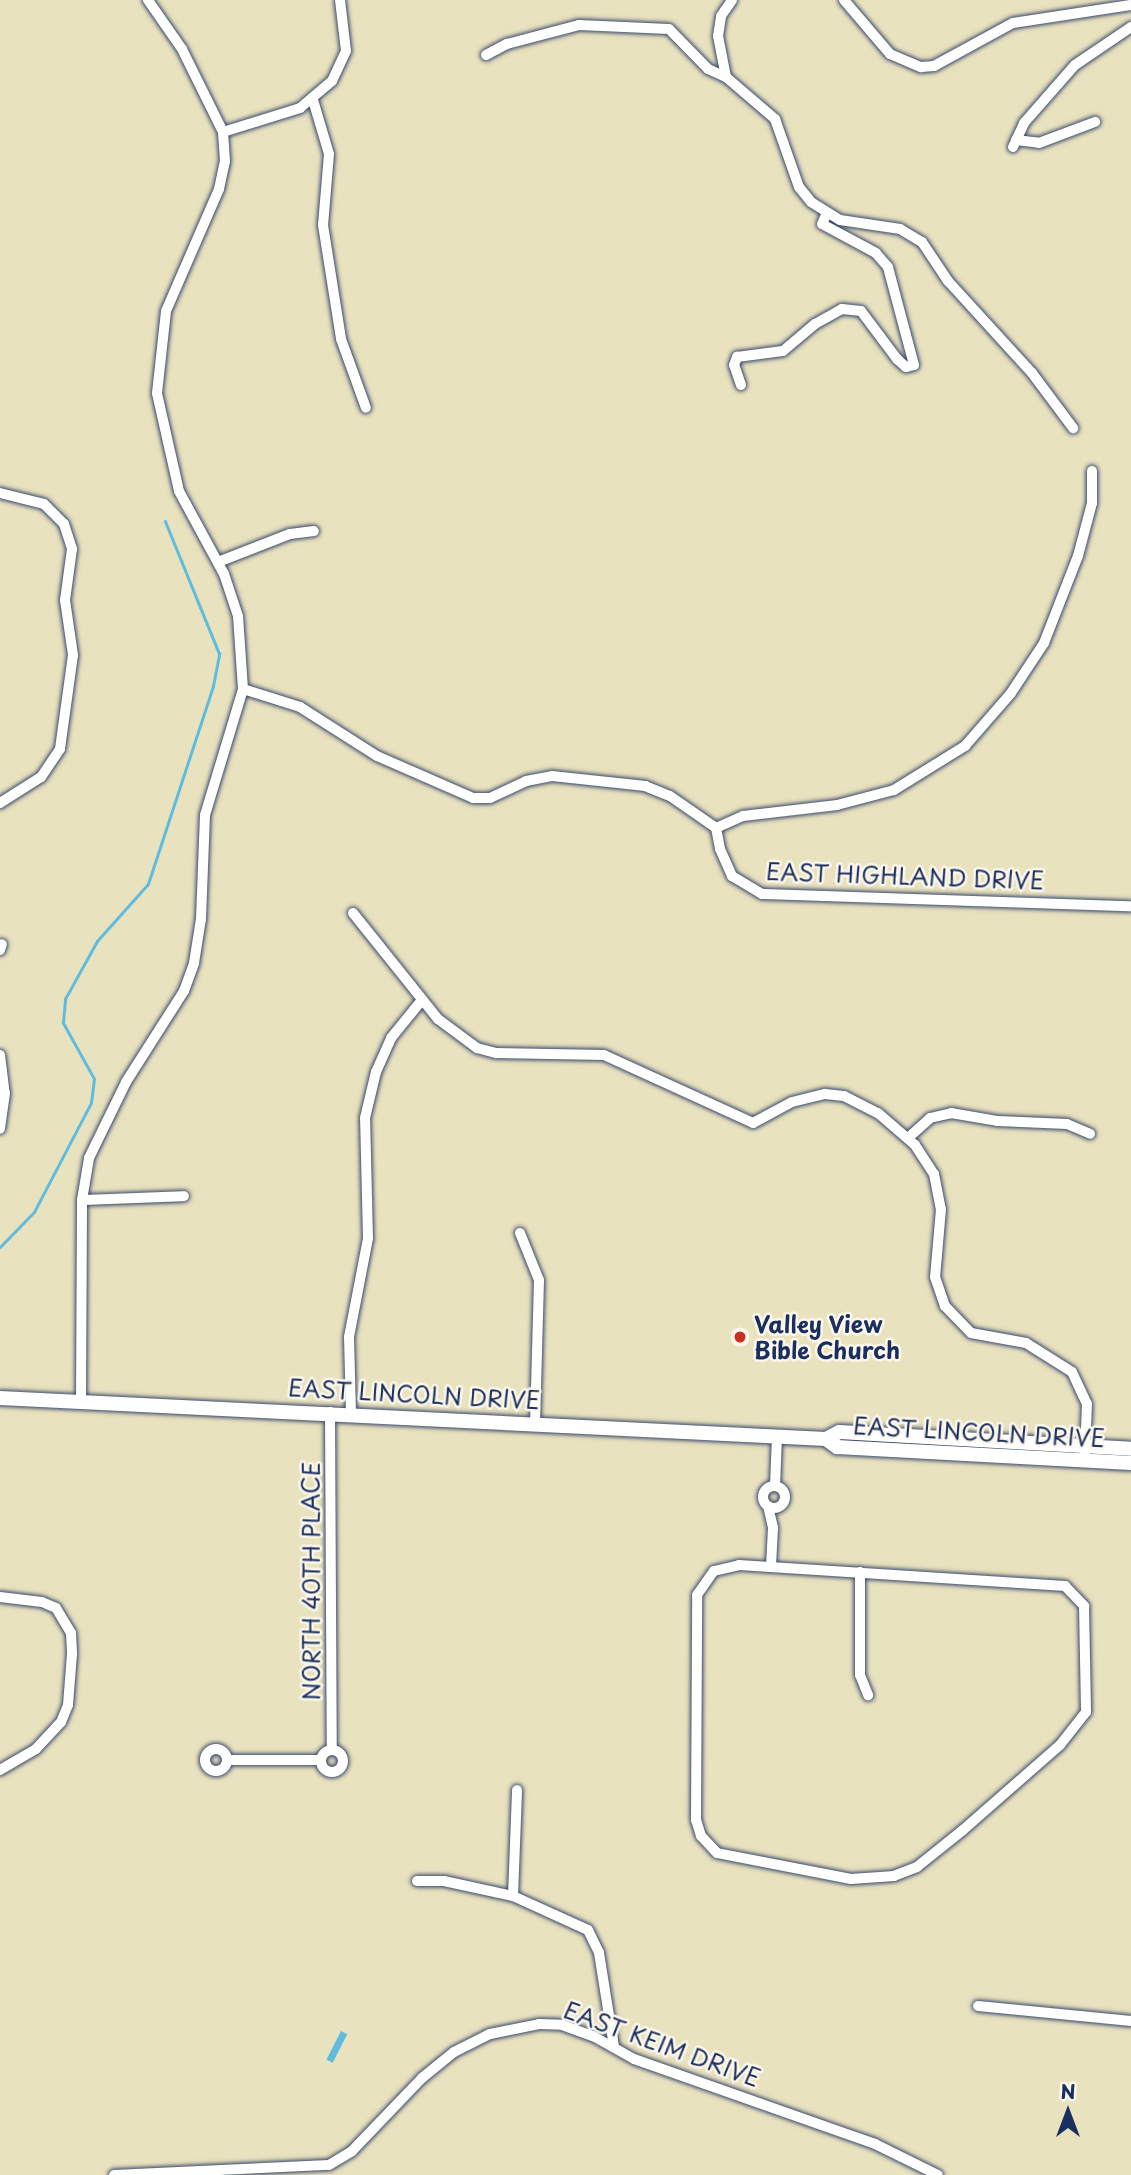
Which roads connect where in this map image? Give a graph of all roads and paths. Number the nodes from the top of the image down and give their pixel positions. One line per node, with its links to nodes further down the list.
1 (148, 0): 11 (street)
2 (340, 0): 9 (street)
3 (733, 0): 8 (street)
4 (844, 0): 5 (street)
5 (1131, 5)
6 (1131, 27): 10 (street)
7 (486, 55): 8 (street)
8 (726, 77): 12 (street)
9 (313, 100): 11 (street); 14 (street)
10 (1095, 122)
11 (223, 132): 19 (street)
12 (827, 215): 13 (street); 15 (street)
13 (741, 385)
14 (366, 408)
15 (1073, 428)
16 (1093, 471): 22 (street)
17 (0, 494): 21 (street)
18 (314, 531): 19 (street)
19 (218, 562): 20 (street)
20 (243, 689): 22 (street); 31 (street)
21 (0, 803)
22 (716, 828): 23 (street, EAST HIGHLAND DRIVE)
23 (1131, 906)
24 (353, 913): 25 (street)
25 (422, 1000): 29 (street); 36 (street)
26 (0, 1055): 27 (street)
27 (0, 1129)
28 (1090, 1134): 29 (street)
29 (908, 1138): 40 (street)
30 (184, 1196): 31 (street)
31 (82, 1200): 34 (street)
32 (520, 1233): 37 (street)
33 (0, 1398): 34 (main road, EAST LINCOLN DRIVE)
34 (81, 1399): 35 (main road, EAST LINCOLN DRIVE)
35 (330, 1412): 36 (main road, EAST LINCOLN DRIVE); 50 (street, NORTH 40TH PLACE)
36 (351, 1413): 37 (main road, EAST LINCOLN DRIVE)
37 (535, 1423): 38 (main road, EAST LINCOLN DRIVE)
38 (777, 1436): 40 (main road, EAST LINCOLN DRIVE); 42 (street)
39 (1131, 1448): 40 (main road, EAST LINCOLN DRIVE)
40 (1084, 1453): 41 (main road, EAST LINCOLN DRIVE)
41 (1131, 1464)
42 (775, 1486): 43 (street); 44 (street)
43 (768, 1506): 44 (street); 45 (street)
44 (780, 1507): 45 (street)
45 (773, 1528): 46 (street)
46 (771, 1567): 47 (street); 47 (street)
47 (860, 1572): 49 (street)
48 (0, 1597): 53 (street)
49 (868, 1695)
50 (332, 1750): 52 (street); 52 (street, NORTH 40TH PLACE)
51 (227, 1760): 52 (street)
52 (321, 1760)
53 (0, 1770)
54 (516, 1790): 56 (street)
55 (417, 1881): 56 (street)
56 (513, 1896): 59 (street)
57 (978, 2006): 58 (street)
58 (1131, 2021)
59 (614, 2047): 60 (street, EAST KEIM DRIVE); 62 (street, EAST KEIM DRIVE)
60 (283, 2171): 61 (street, EAST KEIM DRIVE)
61 (114, 2175)
62 (937, 2175)

